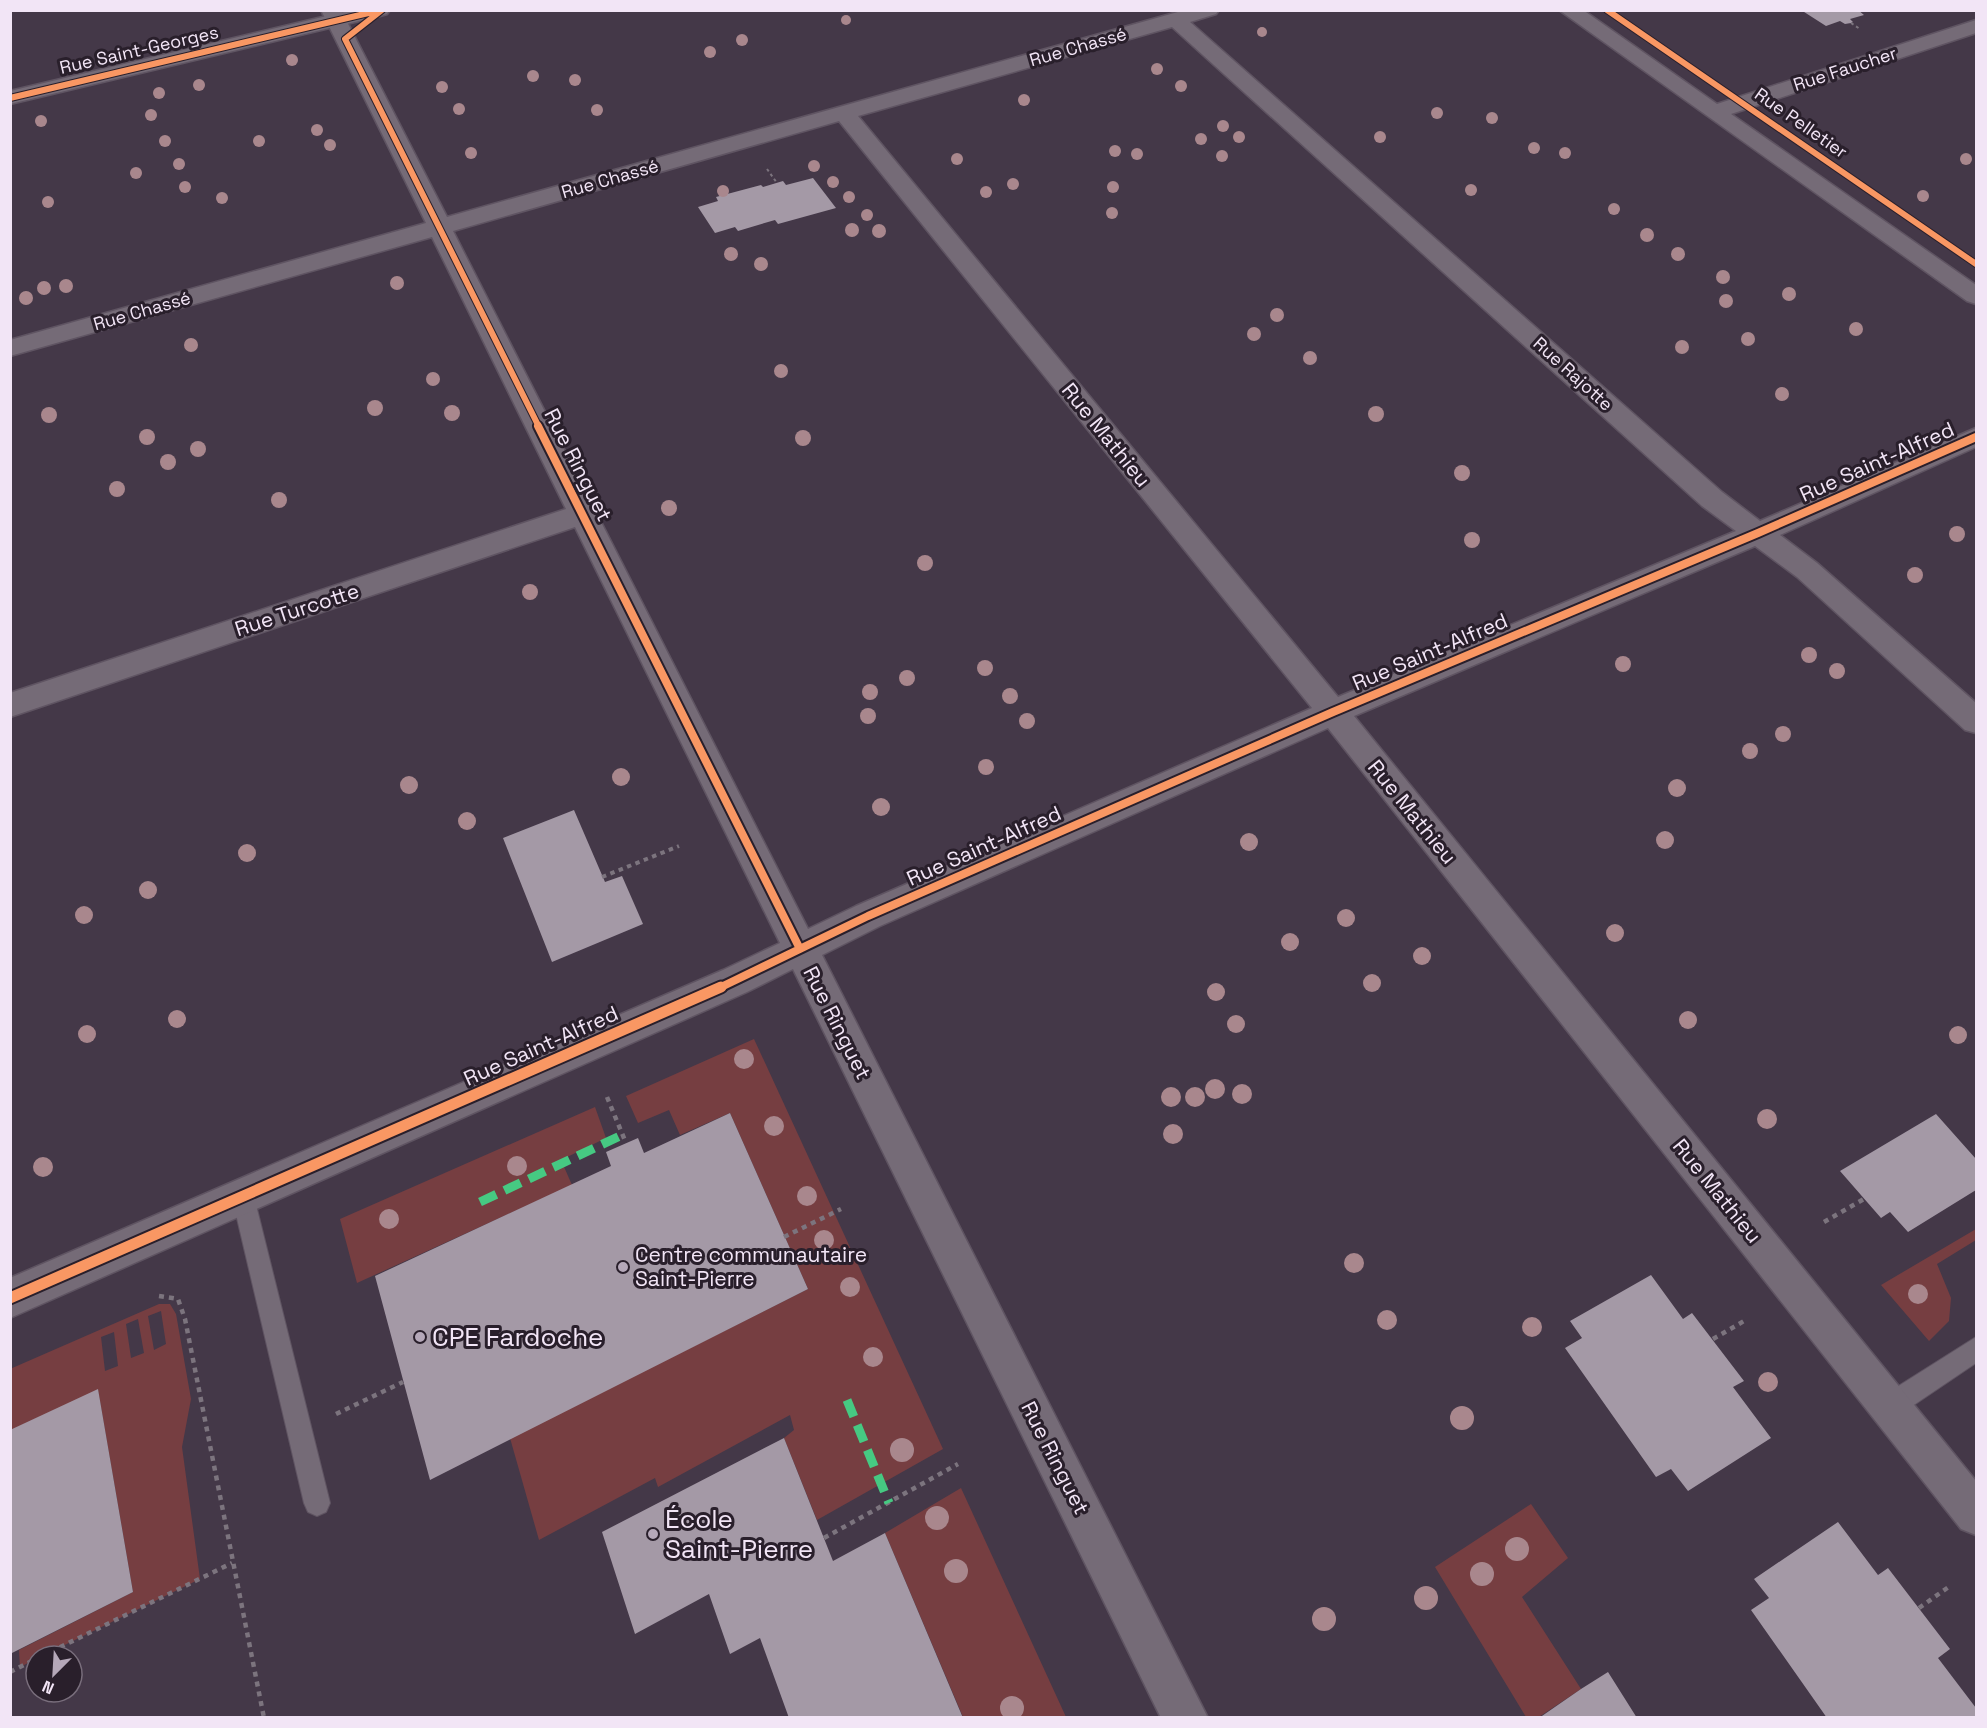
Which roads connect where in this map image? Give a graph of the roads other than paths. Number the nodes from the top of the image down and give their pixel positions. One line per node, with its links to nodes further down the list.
1 (380, 10): 4 (street, Rue Saint-Georges)
2 (1209, 10): 5 (street, Rue Chassé)
3 (1569, 10): 8 (street, Rue Pelletier)
4 (333, 16): 7 (street, Rue Saint-Georges); 10 (street, Rue Ringuet)
5 (1176, 20): 9 (street, Rue Chassé); 15 (street, Rue Rajotte)
6 (1977, 26): 8 (street, Rue Faucher)
7 (10, 98)
8 (1714, 112): 11 (street, Rue Pelletier)
9 (844, 113): 10 (street, Rue Chassé); 17 (street, Rue Mathieu)
10 (439, 226): 12 (street, Rue Chassé); 14 (street, Rue Ringuet)
11 (1977, 296)
12 (10, 348)
13 (1977, 437): 15 (street, Rue Saint-Alfred)
14 (584, 514): 16 (street, Rue Turcotte); 19 (street, Rue Ringuet)
15 (1758, 533): 17 (street, Rue Saint-Alfred); 18 (street, Rue Rajotte)
16 (10, 705)
17 (1333, 712): 19 (street, Rue Saint-Alfred); 23 (street, Rue Mathieu)
18 (1977, 721)
19 (800, 949): 20 (street, Rue Saint-Alfred); 26 (street, Rue Ringuet)
20 (243, 1197): 21 (street, Rue Saint-Alfred); 24 (lane)
21 (10, 1299)
22 (1977, 1349): 23 (lane)
23 (1890, 1406): 25 (street, Rue Mathieu)
24 (317, 1503)
25 (1977, 1514)
26 (1185, 1718)

